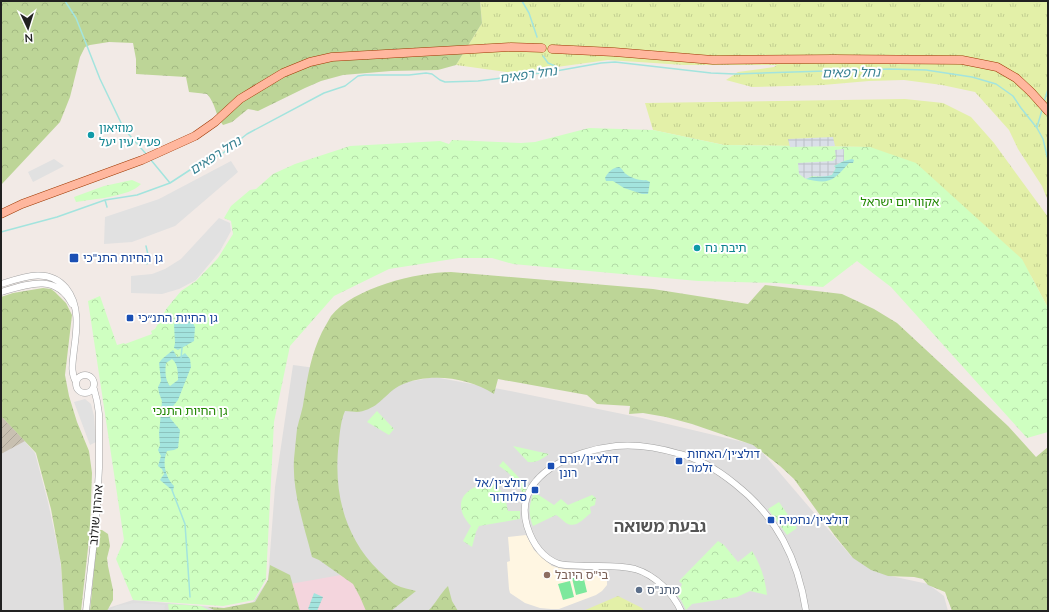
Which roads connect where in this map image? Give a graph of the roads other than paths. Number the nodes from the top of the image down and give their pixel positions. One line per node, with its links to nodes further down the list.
1 (542, 48): 4 (main road)
2 (552, 49): 3 (main road)
3 (1048, 110)
4 (1, 214)
5 (1, 284): 7 (street)
6 (1, 292): 7 (street)
7 (76, 317): 8 (street)
8 (72, 363): 9 (street); 10 (street)
9 (81, 376): 10 (street); 11 (street)
10 (76, 382): 12 (street)
11 (94, 389): 12 (street); 13 (street, אהרון שולוב)
12 (87, 394): 13 (street, אהרון שולוב)
13 (99, 419): 14 (street, אהרון שולוב)
14 (86, 611)
15 (681, 611): 16 (street)
16 (806, 611)

